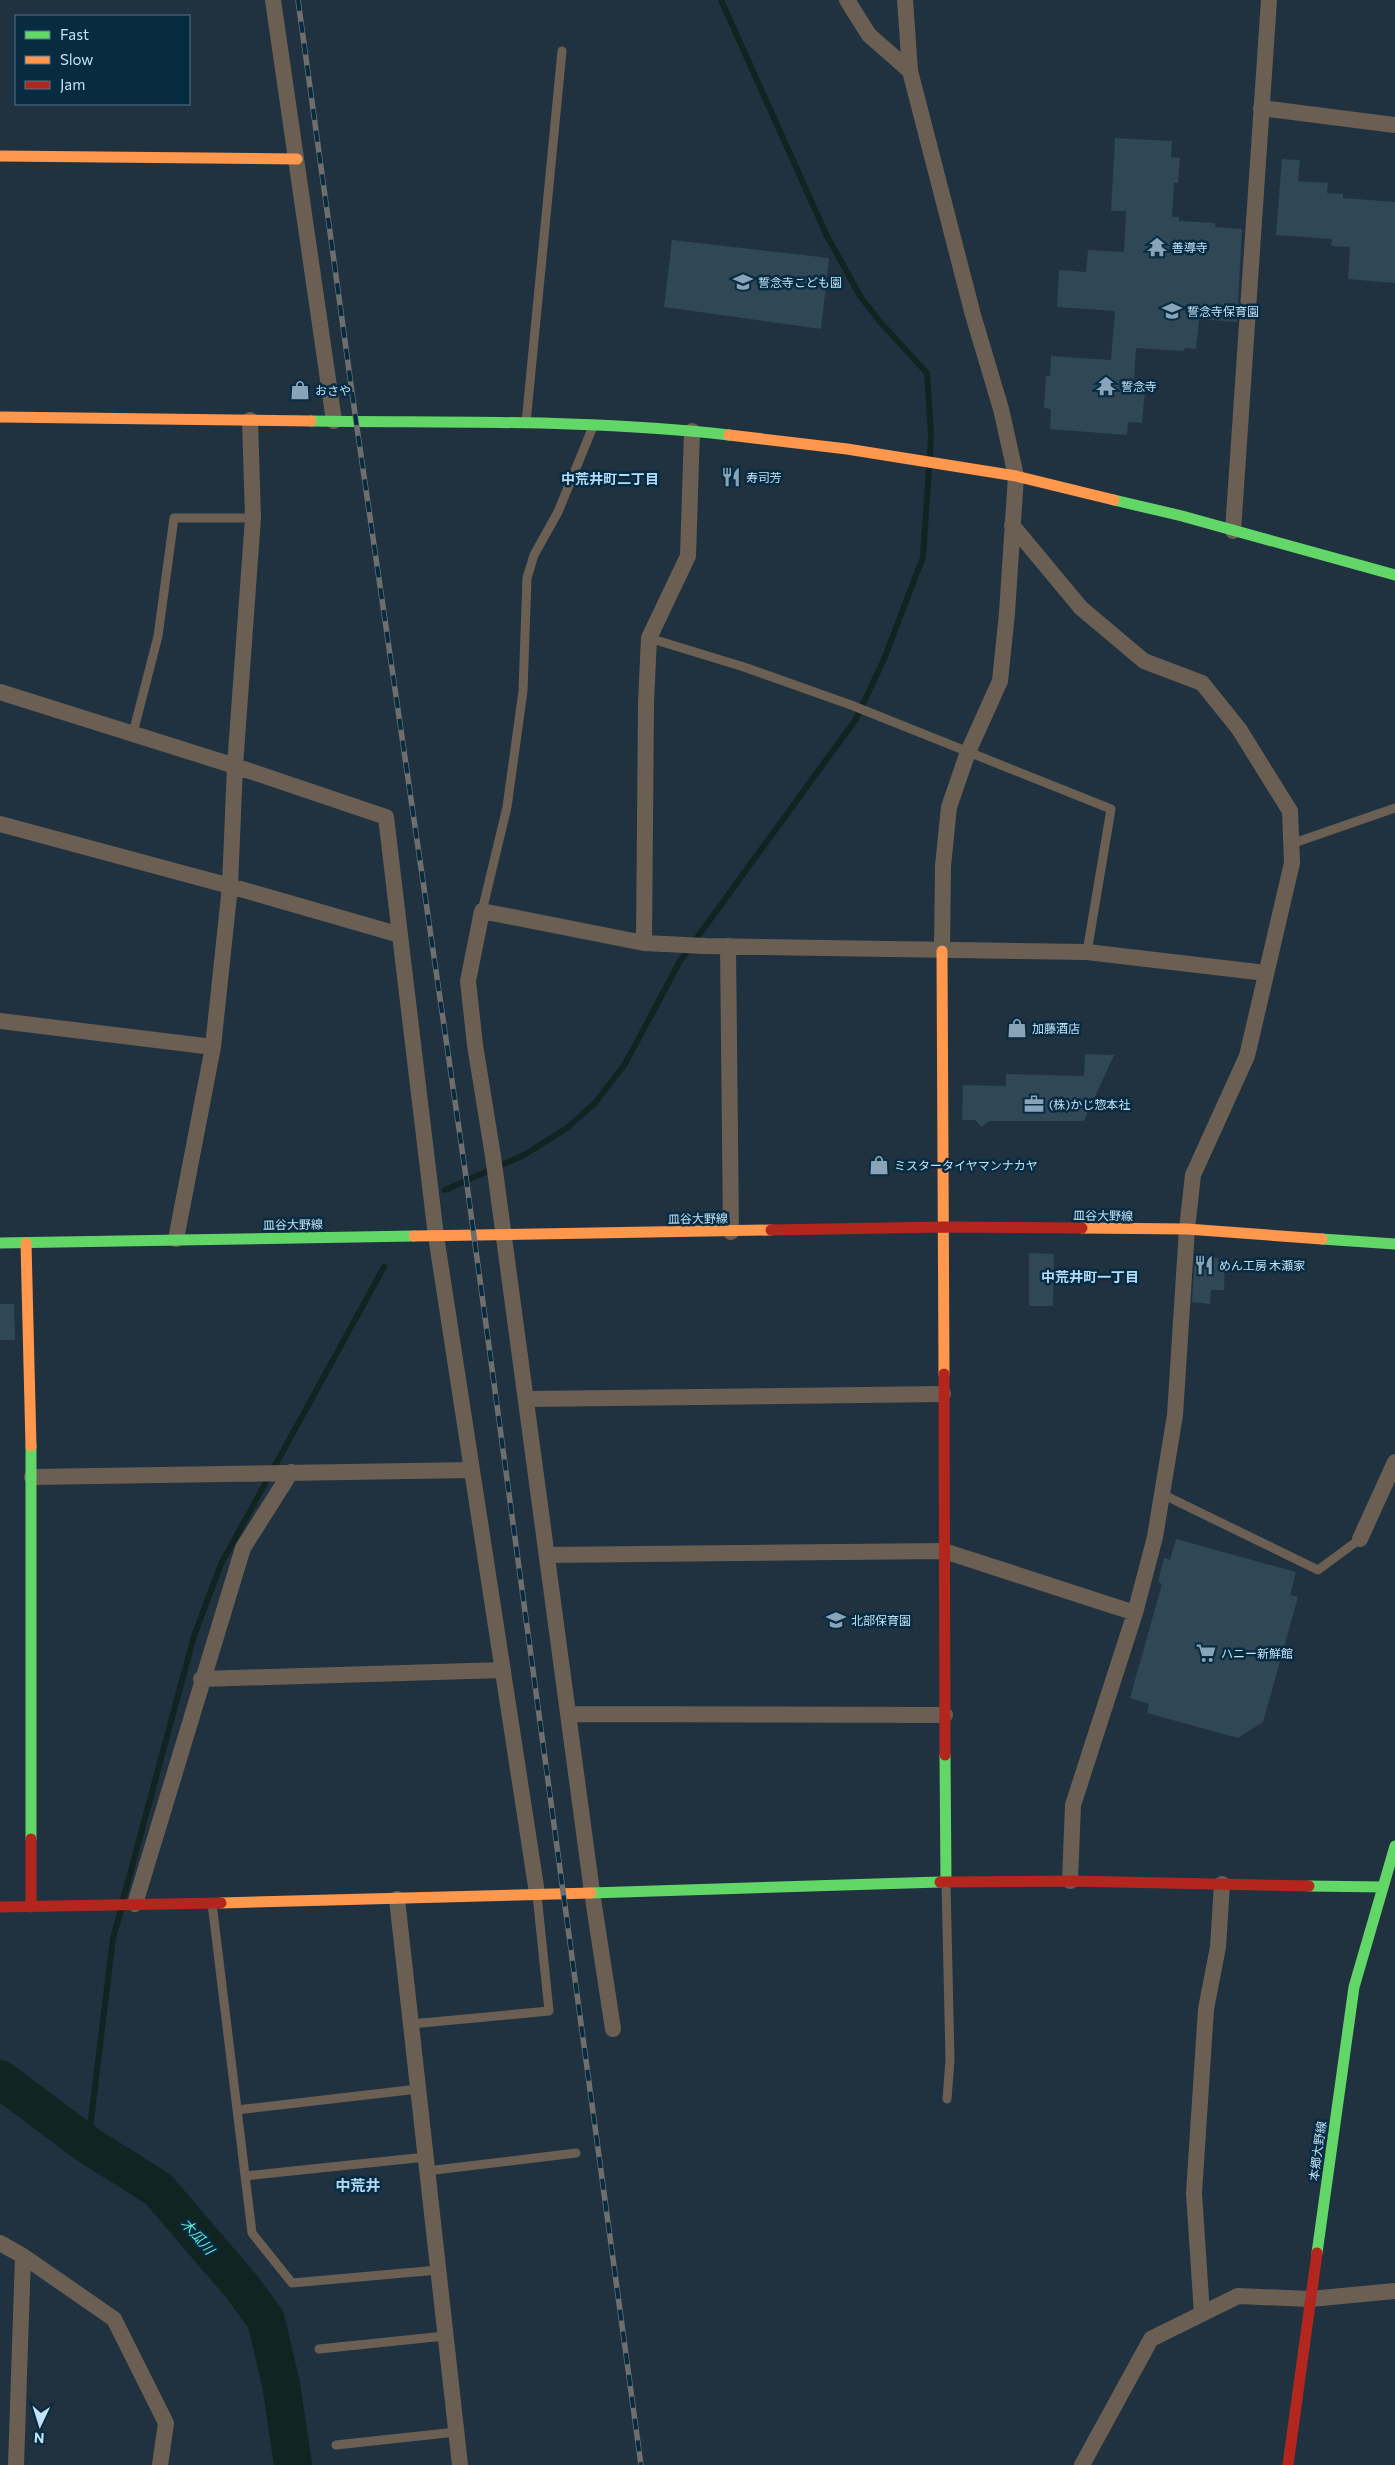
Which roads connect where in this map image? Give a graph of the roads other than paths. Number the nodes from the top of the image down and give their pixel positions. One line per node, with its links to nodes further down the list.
1 (273, 0): 10 (street)
2 (847, 0): 6 (street)
3 (905, 0): 6 (street)
4 (1269, 0): 7 (street)
5 (562, 50): 14 (lane)
6 (910, 71): 17 (street)
7 (1261, 108): 8 (street); 20 (street)
8 (1395, 125)
9 (0, 156): 10 (street)
10 (297, 159): 13 (street)
11 (0, 417): 12 (street)
12 (250, 420): 13 (street); 18 (street)
13 (334, 421): 14 (street)
14 (526, 424): 15 (street)
15 (593, 426): 16 (street); 31 (lane)
16 (692, 431): 17 (street); 22 (street)
17 (1016, 476): 19 (street); 20 (street)
18 (252, 518): 24 (lane); 26 (street)
19 (1012, 525): 25 (street); 29 (street)
20 (1233, 531): 21 (street)
21 (1395, 575)
22 (649, 638): 25 (lane); 33 (street)
23 (0, 692): 24 (street)
24 (133, 734): 26 (street)
25 (968, 752): 35 (street); 36 (lane)
26 (235, 766): 30 (street); 32 (street)
27 (1395, 808): 29 (lane)
28 (0, 824): 30 (street)
29 (1291, 844): 37 (street)
30 (230, 886): 32 (street); 39 (street)
31 (482, 911): 33 (street); 43 (street)
32 (400, 935): 44 (street)
33 (644, 943): 34 (street)
34 (728, 946): 35 (street); 42 (street)
35 (942, 951): 36 (street); 40 (street)
36 (1087, 952): 37 (street)
37 (1266, 973): 41 (street)
38 (0, 1021): 39 (street)
39 (213, 1047): 45 (street)
40 (942, 1227): 41 (street, 皿谷大野線); 42 (street, 皿谷大野線); 49 (street)
41 (1187, 1229): 48 (street, 皿谷大野線); 55 (street)
42 (731, 1232): 43 (street, 皿谷大野線)
43 (503, 1235): 44 (street, 皿谷大野線); 50 (street)
44 (436, 1236): 45 (street, 皿谷大野線); 52 (street)
45 (176, 1239): 47 (street, 皿谷大野線)
46 (0, 1243): 47 (street, 皿谷大野線)
47 (26, 1243): 54 (street)
48 (1395, 1244)
49 (943, 1394): 50 (street); 57 (street)
50 (526, 1399): 58 (street)
51 (1395, 1462): 56 (street)
52 (472, 1470): 53 (street); 60 (street)
53 (291, 1472): 54 (street); 61 (street)
54 (32, 1477): 74 (street)
55 (1162, 1494): 56 (lane); 59 (street)
56 (1360, 1539)
57 (944, 1551): 58 (street); 59 (street); 63 (street)
58 (547, 1555): 62 (street)
59 (1135, 1613): 65 (street)
60 (503, 1670): 61 (street); 70 (street)
61 (202, 1679): 73 (street)
62 (568, 1714): 63 (street); 69 (street)
63 (945, 1715): 66 (street)
64 (1395, 1846): 68 (street, 本郷大野線)
65 (1070, 1881): 66 (street); 67 (street)
66 (946, 1882): 69 (street); 79 (lane)
67 (1222, 1884): 68 (street); 89 (street)
68 (1389, 1887): 88 (street, 本郷大野線)
69 (592, 1892): 70 (street); 77 (street)
70 (537, 1893): 71 (street); 76 (lane)
71 (398, 1898): 72 (street); 76 (street)
72 (212, 1902): 73 (street); 80 (lane)
73 (135, 1904): 74 (street)
74 (31, 1906): 75 (street)
75 (0, 1907)
76 (411, 2024): 78 (street)
77 (613, 2029)
78 (418, 2089): 80 (lane); 82 (street)
79 (947, 2099)
80 (237, 2110): 83 (lane)
81 (576, 2153): 82 (lane)
82 (427, 2164): 83 (lane); 86 (street)
83 (245, 2176): 86 (lane)
84 (0, 2243): 85 (street)
85 (24, 2256): 94 (street); 95 (street)
86 (438, 2270): 90 (street)
87 (1395, 2291): 88 (street)
88 (1310, 2299): 89 (street); 98 (street, 本郷大野線)
89 (1202, 2314): 97 (street)
90 (445, 2336): 91 (lane); 92 (street)
91 (319, 2349)
92 (456, 2432): 93 (lane); 96 (street)
93 (336, 2445)
94 (16, 2465)
95 (160, 2465)
96 (460, 2465)
97 (1082, 2465)
98 (1288, 2465)

